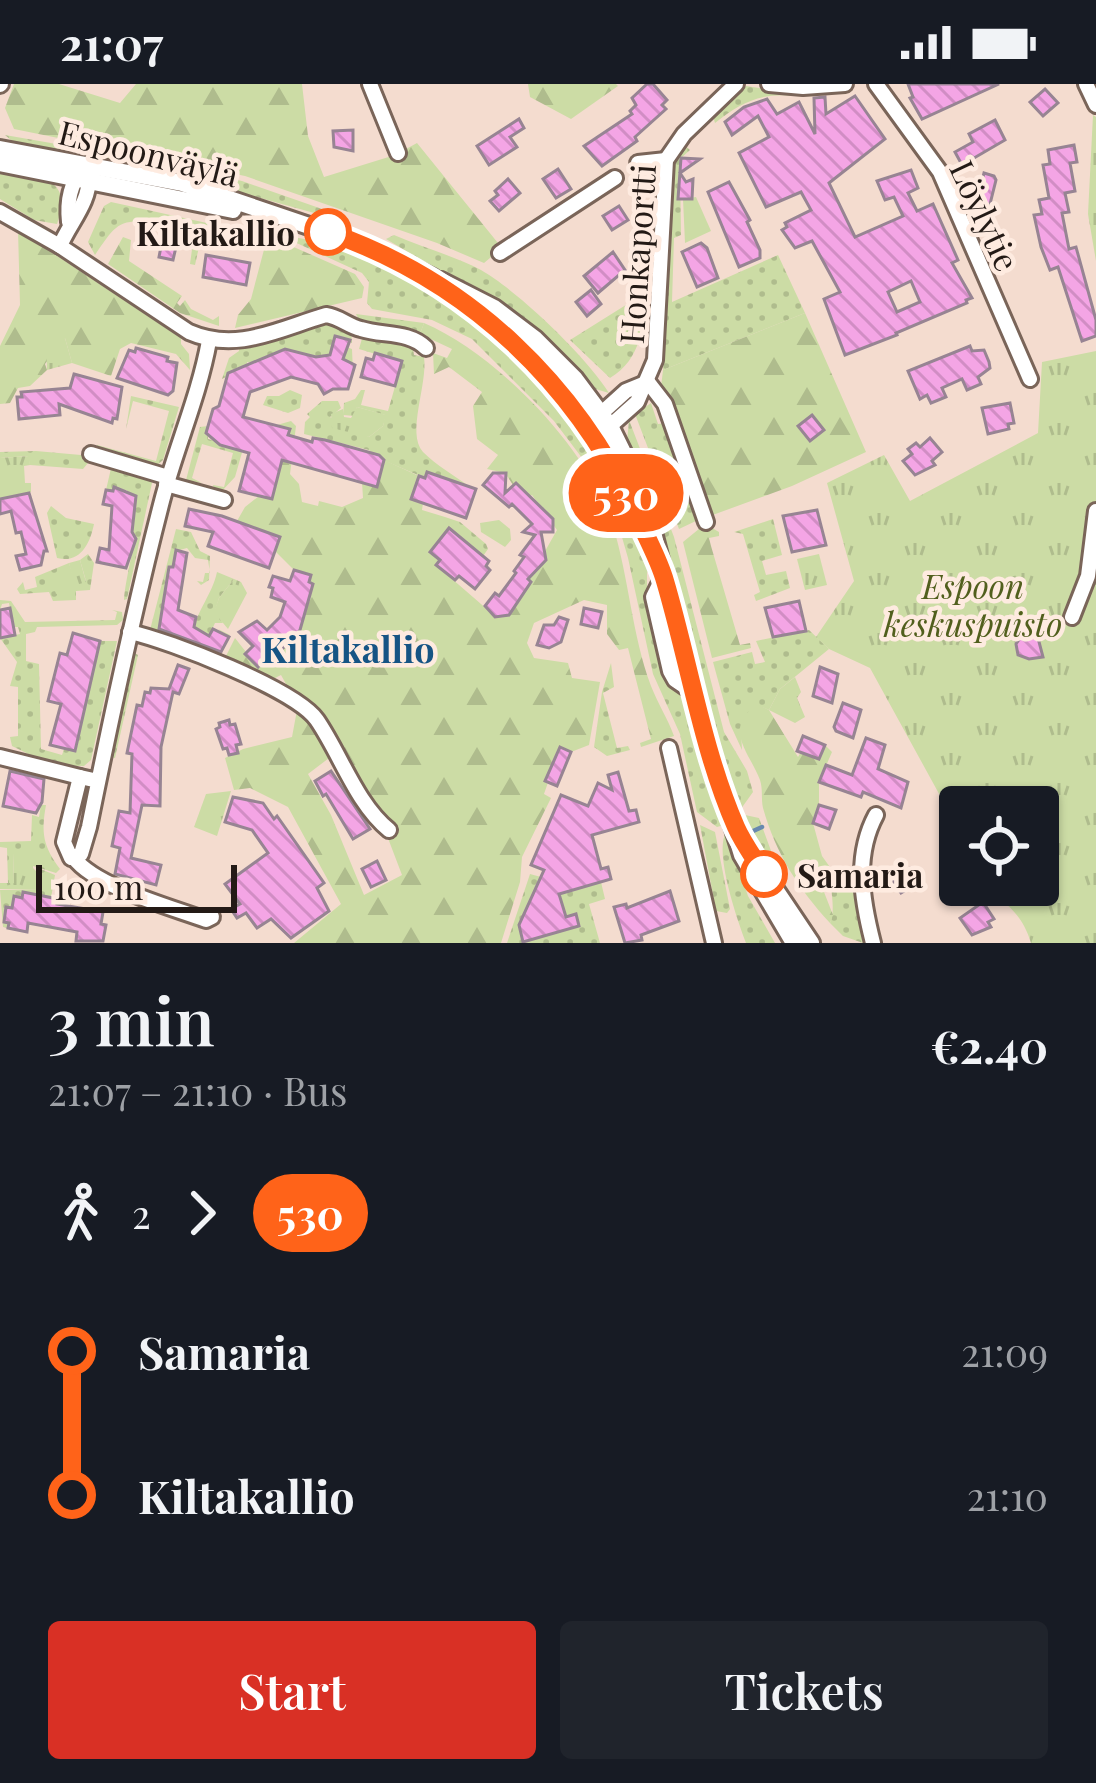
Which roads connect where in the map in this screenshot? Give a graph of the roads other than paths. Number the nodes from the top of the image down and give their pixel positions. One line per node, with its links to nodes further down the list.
1 (370, 84): 9 (street)
2 (736, 84): 10 (street, Honkaportti)
3 (769, 84): 4 (street)
4 (844, 84)
5 (876, 84): 21 (street, Löylytie)
6 (1086, 84): 7 (street)
7 (1096, 105)
8 (0, 149): 13 (main road, Espoonväylä)
9 (398, 153)
10 (666, 160): 12 (street); 22 (street, Honkaportti)
11 (0, 163): 13 (main road, Espoonväylä)
12 (638, 163)
13 (84, 175): 16 (street); 18 (main road, Espoonväylä)
14 (615, 178): 17 (street)
15 (0, 212): 16 (street)
16 (60, 247): 19 (street)
17 (500, 253)
18 (438, 282): 23 (main road, Espoonväylä); 24 (main road, Espoonväylä)
19 (209, 341): 20 (street); 26 (street)
20 (426, 347)
21 (1030, 379)
22 (648, 382): 23 (street, Honkaportti); 29 (street)
23 (605, 418): 24 (street); 30 (main road, Espoonväylä)
24 (590, 428): 30 (main road, Espoonväylä)
25 (91, 454): 26 (street)
26 (167, 480): 27 (street); 32 (street)
27 (224, 500)
28 (1096, 511): 31 (street)
29 (706, 522)
30 (664, 575): 39 (main road, Espoonväylä)
31 (1072, 617)
32 (130, 632): 36 (street); 38 (street)
33 (669, 748): 42 (street)
34 (0, 757): 35 (street)
35 (80, 777): 36 (street); 40 (street)
36 (98, 781): 40 (street)
37 (875, 815): 45 (street)
38 (389, 830)
39 (737, 830): 43 (main road, Espoonväylä); 44 (main road, Espoonväylä)
40 (74, 858): 41 (street)
41 (212, 917)
42 (713, 943)
43 (794, 943)
44 (811, 943)
45 (873, 943)

